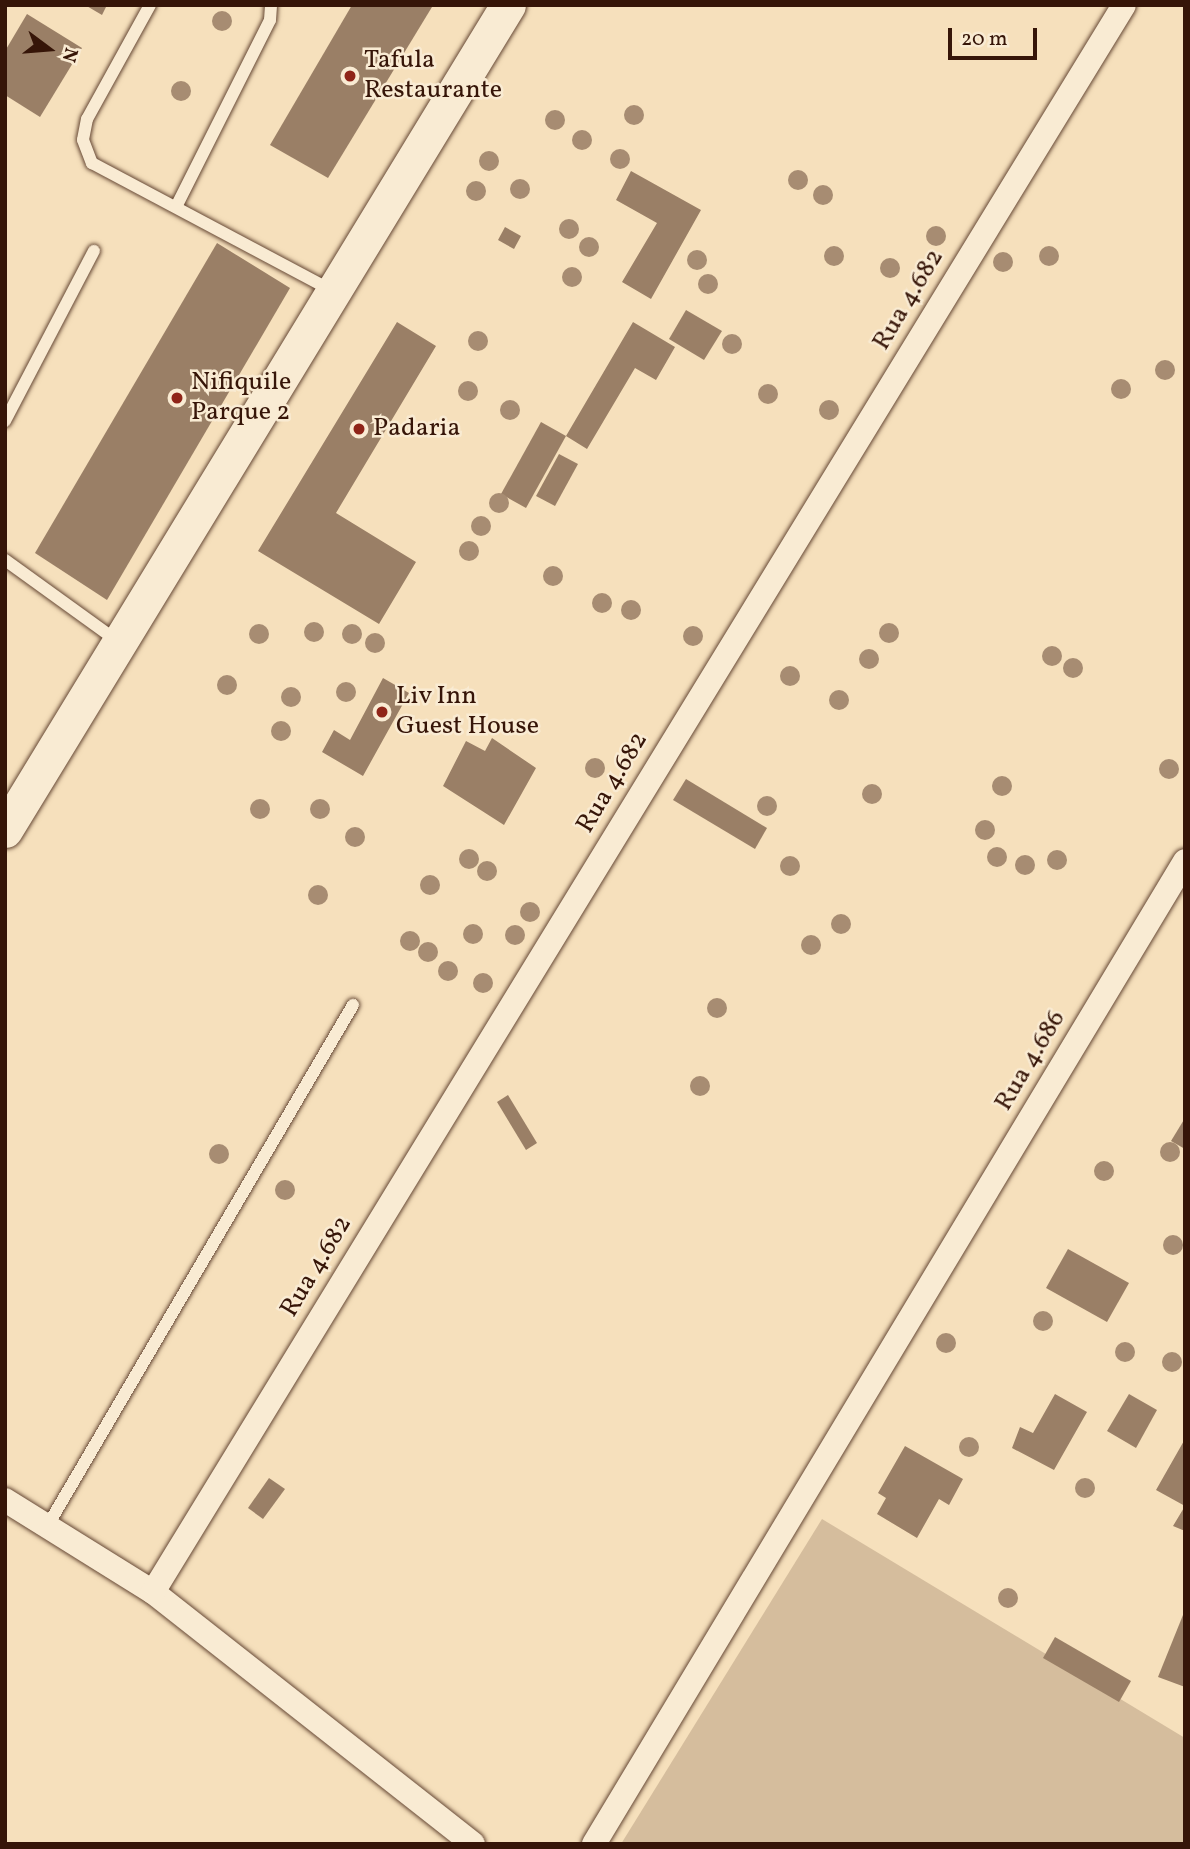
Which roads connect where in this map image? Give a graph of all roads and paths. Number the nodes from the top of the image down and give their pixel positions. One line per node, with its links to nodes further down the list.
1 (150, 5): 5 (lane)
2 (271, 5): 5 (lane)
3 (509, 5): 7 (main road)
4 (1124, 5): 16 (street, Rua 4.682)
5 (176, 207): 7 (lane)
6 (94, 251): 8 (lane)
7 (334, 292): 10 (main road)
8 (5, 421)
9 (5, 560): 10 (lane)
10 (120, 643): 11 (main road)
11 (5, 830)
12 (1185, 861): 18 (street, Rua 4.686)
13 (353, 1005): 15 (lane)
14 (5, 1500): 15 (street)
15 (48, 1525): 16 (street)
16 (153, 1592): 17 (street)
17 (473, 1844)
18 (594, 1844)

